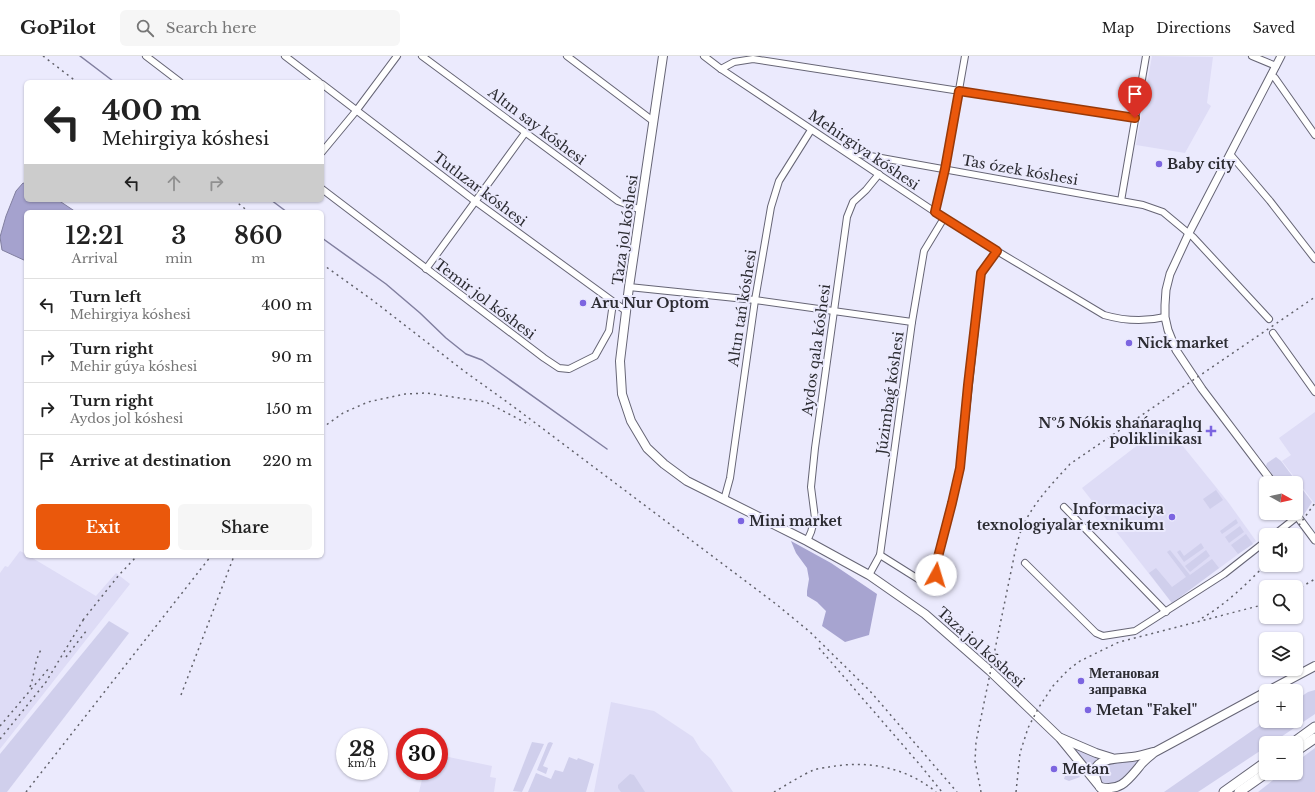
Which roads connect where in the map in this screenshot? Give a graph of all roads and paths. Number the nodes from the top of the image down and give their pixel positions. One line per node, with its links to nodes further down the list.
1 (146, 56): 15 (street)
2 (286, 56): 16 (street)
3 (397, 56): 19 (street)
4 (422, 56): 23 (street, Altın say kóshesi)
5 (567, 56): 21 (street)
6 (663, 56): 21 (main road, Taza jol kóshesi)
7 (704, 56): 13 (street, Mehirgiya kóshesi)
8 (965, 56): 18 (street)
9 (1146, 56): 20 (street)
10 (1252, 56): 12 (street)
11 (1281, 56): 12 (street)
12 (1276, 66): 14 (street)
13 (721, 69): 18 (street); 22 (street, Mehirgiya kóshesi)
14 (1271, 75): 24 (street); 27 (street)
15 (177, 80)
16 (316, 80)
17 (324, 86): 19 (street, Tutlızar kóshesi)
18 (959, 91): 20 (street); 28 (street)
19 (356, 110): 25 (street); 31 (street, Tutlızar kóshesi)
20 (1135, 118): 32 (street)
21 (653, 121): 33 (main road, Taza jol kóshesi)
22 (811, 130): 26 (street, Mehirgiya kóshesi); 41 (street, Altın tań kóshesi)
23 (525, 133): 31 (street); 33 (street, Altın say kóshesi)
24 (1315, 135)
25 (324, 150)
26 (844, 151): 28 (street, Tas ózek kóshesi); 29 (street, Mehirgiya kóshesi)
27 (1230, 154): 36 (street); 38 (street)
28 (945, 169): 32 (street, Tas ózek kóshesi); 34 (street)
29 (879, 174): 34 (street, Mehirgiya kóshesi); 44 (street, Aydos qala kóshesi)
30 (324, 191): 39 (street, Temir jol kóshesi)
31 (475, 201): 39 (street); 42 (street, Tutlızar kóshesi)
32 (1121, 201): 36 (street, Tas ózek kóshesi)
33 (641, 210): 40 (main road, Taza jol kóshesi)
34 (935, 212): 35 (street, Mehirgiya kóshesi)
35 (944, 218): 37 (street, Mehirgiya kóshesi); 47 (street, Júzimbaǵ kóshesi)
36 (1189, 233): 45 (street); 46 (street, Tas ózek kóshesi)
37 (997, 251): 45 (street, Mehirgiya kóshesi); 59 (street)
38 (1315, 259)
39 (426, 269): 42 (street, Temir jol kóshesi)
40 (630, 287): 41 (street); 43 (main road, Taza jol kóshesi)
41 (755, 300): 44 (street); 51 (street, Altın tań kóshesi)
42 (613, 303): 43 (street, Tutlızar kóshesi)
43 (626, 311): 51 (main road, Taza jol kóshesi)
44 (834, 311): 47 (street); 57 (street, Aydos qala kóshesi)
45 (1165, 317): 50 (street)
46 (1269, 319)
47 (912, 322): 59 (street, Júzimbaǵ kóshesi)
48 (1274, 333): 49 (street)
49 (1315, 392)
50 (1268, 476)
51 (724, 500): 57 (main road, Taza jol kóshesi)
52 (1064, 507): 62 (street)
53 (1291, 520): 55 (street)
54 (1301, 520): 56 (street)
55 (1282, 528)
56 (1315, 540)
57 (807, 541): 61 (main road, Taza jol kóshesi)
58 (1259, 546): 62 (street)
59 (880, 555): 61 (street, Júzimbaǵ kóshesi)
60 (1025, 563): 62 (street)
61 (869, 575): 68 (main road, Taza jol kóshesi)
62 (1166, 612)
63 (1315, 666): 64 (main road)
64 (1282, 684)
65 (1259, 696): 71 (main road)
66 (1315, 727): 67 (main road)
67 (1303, 736)
68 (1060, 738): 72 (main road); 76 (main road, Taza jol kóshesi)
69 (1315, 738): 70 (main road)
70 (1303, 746)
71 (1155, 752): 72 (main road); 74 (main road)
72 (1113, 758): 76 (main road)
73 (1259, 767): 78 (main road)
74 (1132, 775): 76 (main road); 77 (main road)
75 (1259, 778): 79 (main road)
76 (1100, 788)
77 (1128, 790)
78 (1224, 792)
79 (1240, 792)

